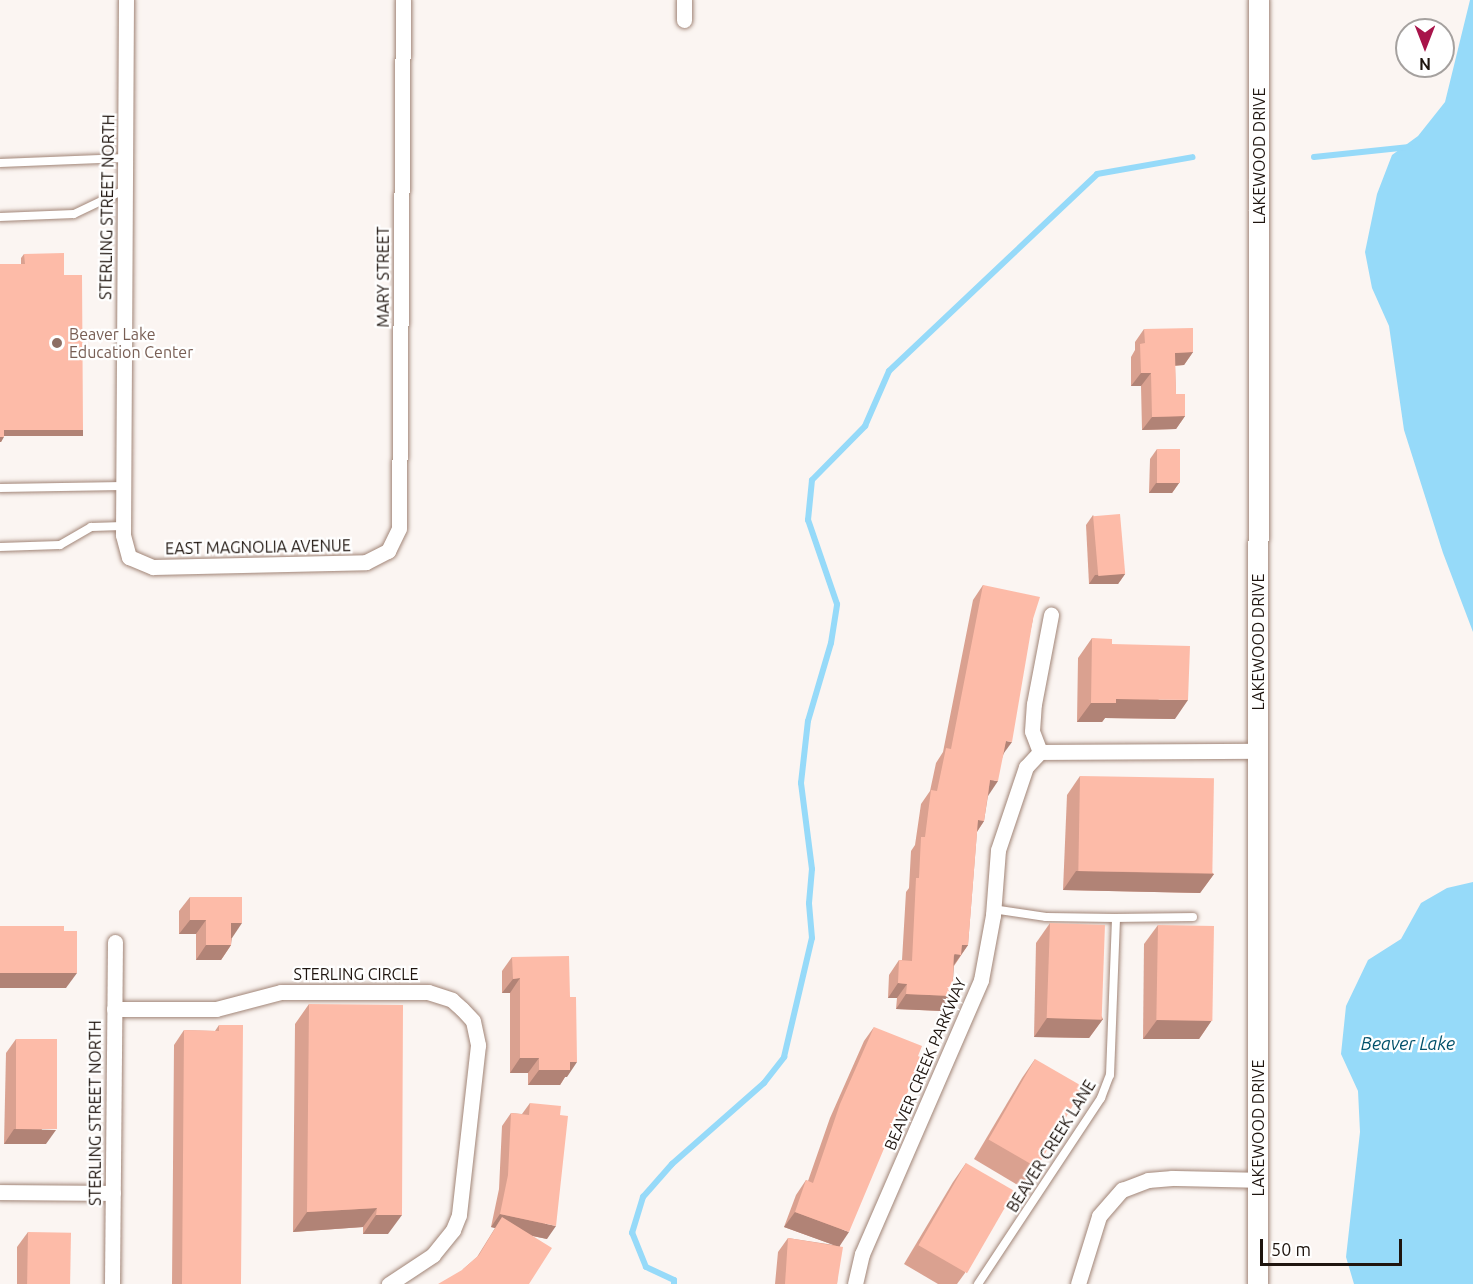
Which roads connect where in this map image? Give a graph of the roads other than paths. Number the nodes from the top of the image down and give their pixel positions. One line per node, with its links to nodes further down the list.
1 (126, 0): 6 (street, STERLING STREET NORTH)
2 (403, 0): 14 (street, MARY STREET)
3 (684, 0): 5 (street)
4 (1259, 0): 17 (street, LAKEWOOD DRIVE)
5 (684, 20)
6 (125, 158): 7 (lane); 8 (street, STERLING STREET NORTH)
7 (0, 163)
8 (124, 190): 9 (lane); 10 (street, STERLING STREET NORTH)
9 (0, 217)
10 (123, 486): 11 (lane); 12 (street, STERLING STREET NORTH)
11 (0, 488)
12 (123, 526): 13 (lane); 15 (street, STERLING STREET NORTH)
13 (0, 547)
14 (388, 551): 15 (street, EAST MAGNOLIA AVENUE)
15 (129, 557)
16 (1051, 615): 18 (street)
17 (1258, 751): 18 (street); 24 (street, LAKEWOOD DRIVE)
18 (1040, 752): 19 (street, BEAVER CREEK PARKWAY)
19 (993, 909): 20 (lane); 29 (street, BEAVER CREEK PARKWAY)
20 (1116, 918): 21 (lane); 30 (lane, BEAVER CREEK LANE)
21 (1193, 918)
22 (115, 942): 23 (street, STERLING STREET NORTH)
23 (114, 1009): 26 (street, STERLING STREET NORTH); 28 (street, STERLING CIRCLE)
24 (1258, 1179): 31 (street); 32 (street, LAKEWOOD DRIVE)
25 (0, 1192): 26 (street)
26 (113, 1193): 27 (street, STERLING STREET NORTH)
27 (112, 1284)
28 (389, 1284)
29 (855, 1284)
30 (978, 1284)
31 (1078, 1284)
32 (1258, 1284)

